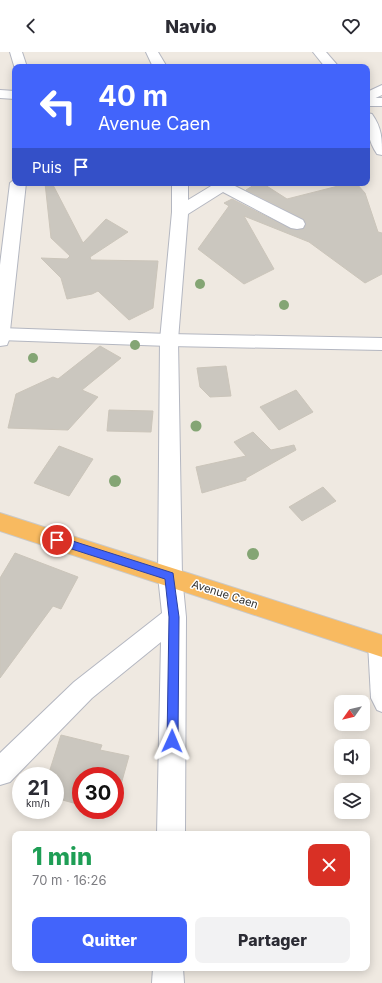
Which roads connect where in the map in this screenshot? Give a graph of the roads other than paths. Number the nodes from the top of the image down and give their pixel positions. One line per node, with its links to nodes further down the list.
1 (152, 52): 3 (street)
2 (319, 52): 4 (street)
3 (158, 64)
4 (329, 64)
5 (382, 89): 8 (street)
6 (0, 94): 7 (street)
7 (12, 95)
8 (370, 96)
9 (370, 102): 10 (street)
10 (382, 102)
11 (370, 124): 12 (street)
12 (382, 152)
13 (18, 186): 19 (street)
14 (180, 186): 17 (street)
15 (223, 186): 17 (street)
16 (227, 186): 18 (street)
17 (180, 212): 20 (street)
18 (297, 224)
19 (0, 336): 20 (street)
20 (169, 340): 21 (street); 23 (street)
21 (382, 344)
22 (0, 522): 23 (highway, Avenue Caen)
23 (170, 576): 24 (street); 25 (highway, Avenue Caen)
24 (174, 617): 27 (street); 28 (street)
25 (379, 644): 26 (lane)
26 (382, 705)
27 (0, 772)
28 (171, 831)
29 (168, 971): 30 (street)
30 (168, 983)

